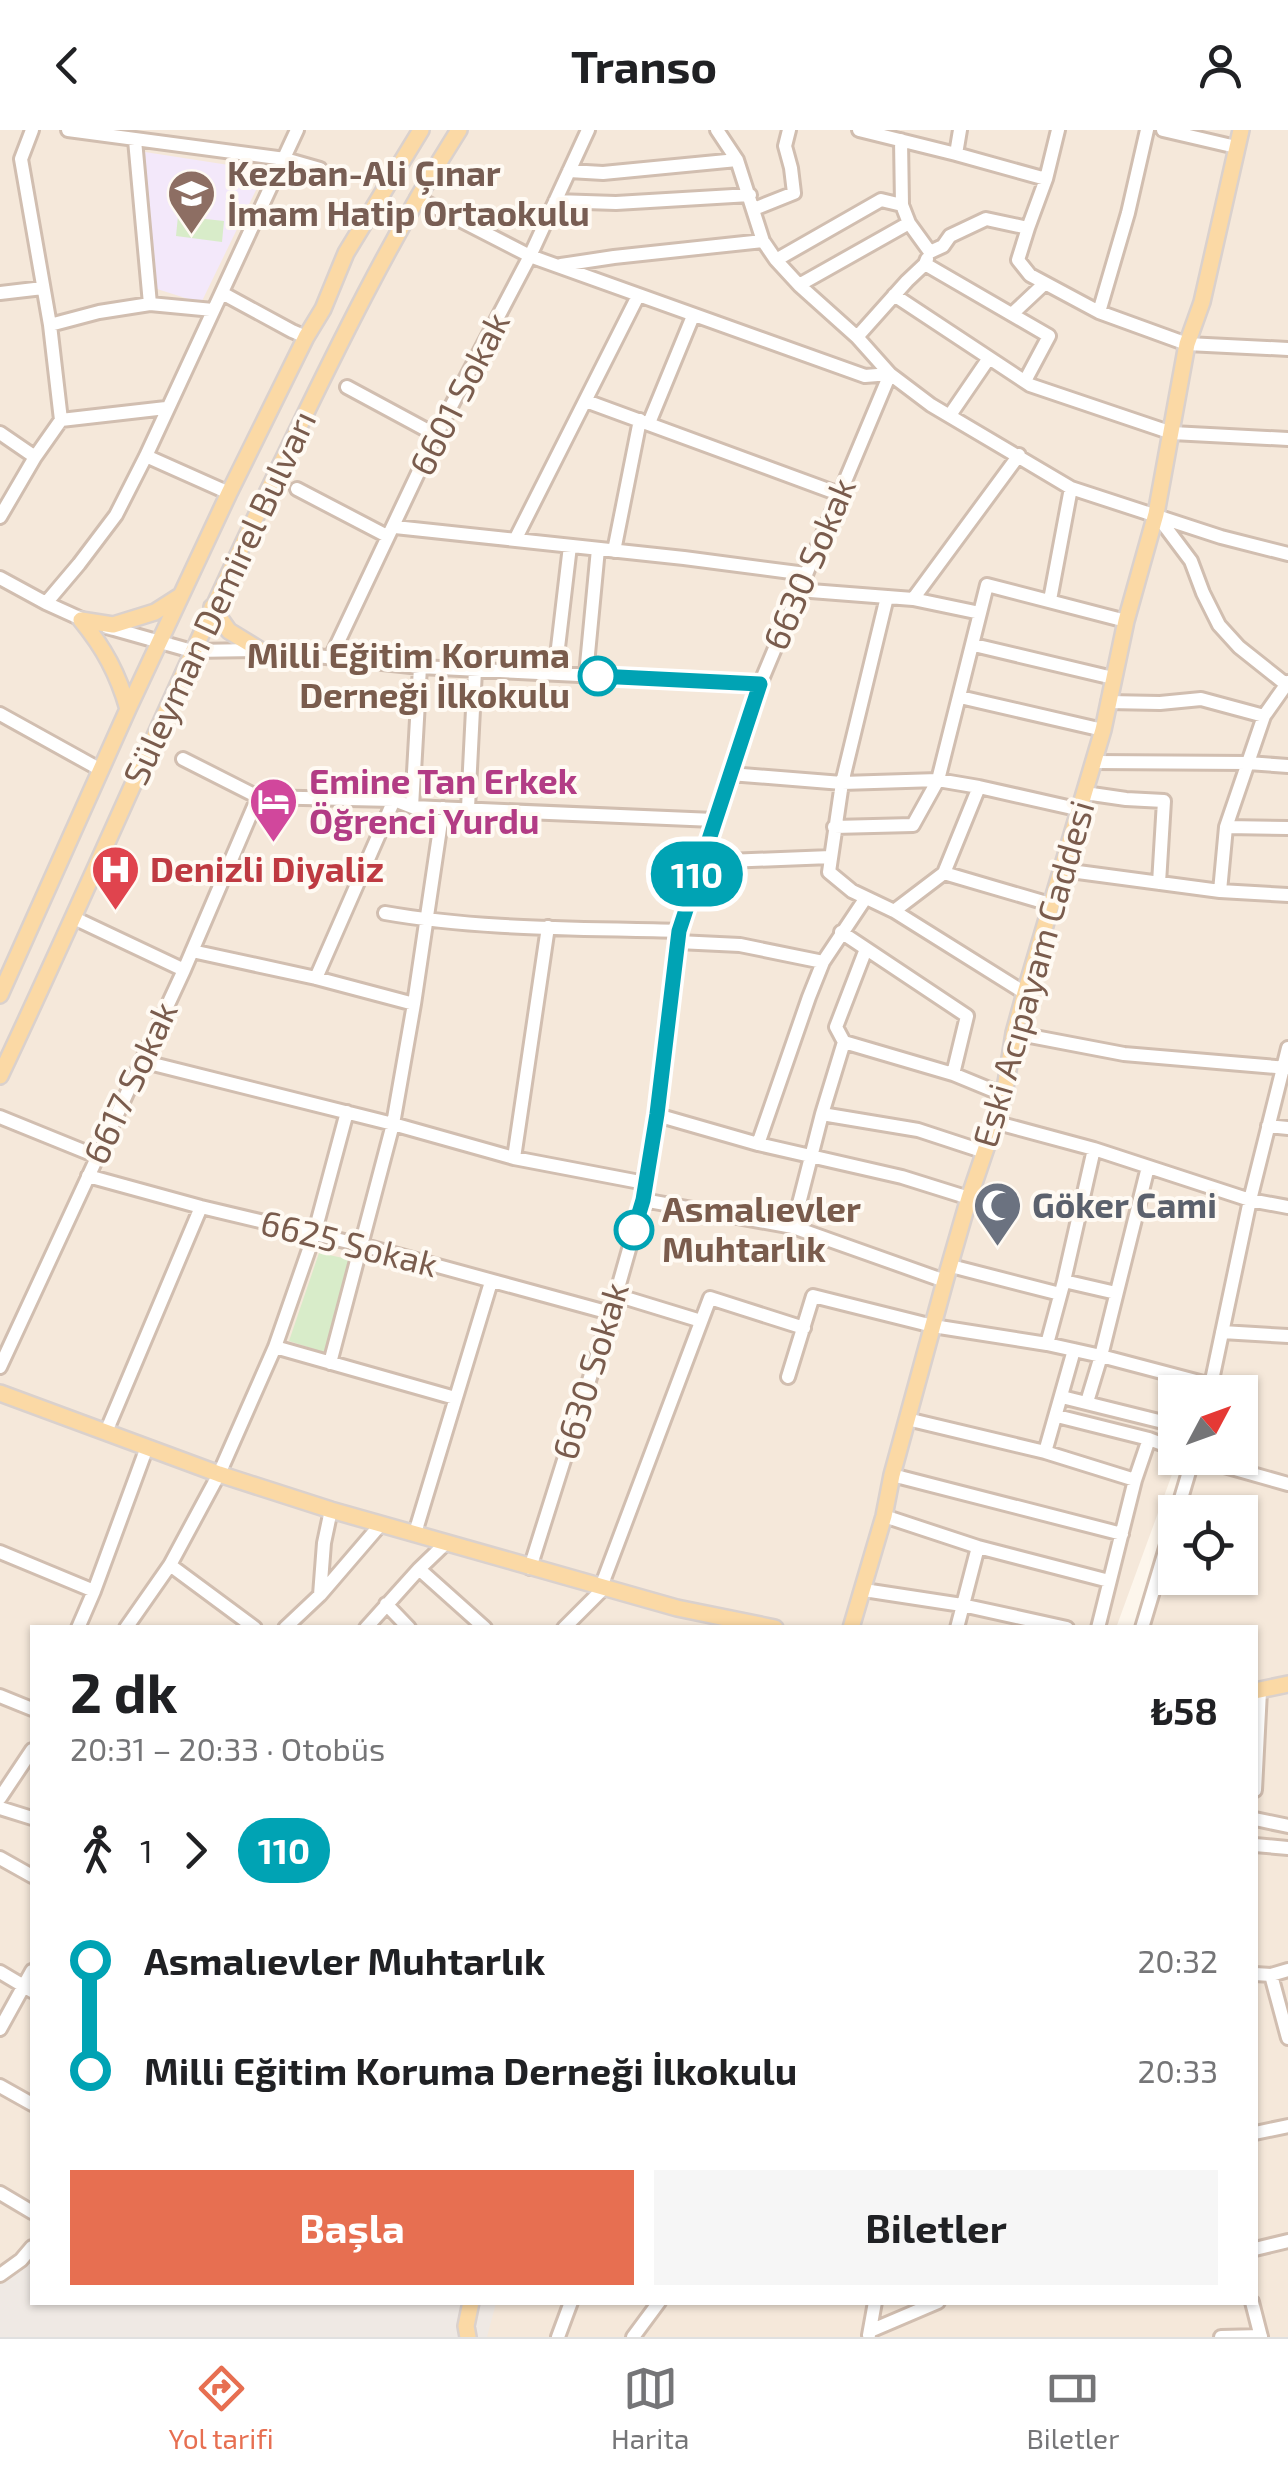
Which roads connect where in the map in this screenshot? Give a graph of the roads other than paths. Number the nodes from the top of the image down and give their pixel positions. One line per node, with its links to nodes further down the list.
1 (32, 130): 38 (street)
2 (68, 130): 16 (street)
3 (297, 130): 20 (street)
4 (421, 130): 49 (main road, Süleyman Demirel Bulvarı)
5 (459, 130): 25 (main road, Süleyman Demirel Bulvarı)
6 (716, 130): 21 (street)
7 (789, 130): 27 (street)
8 (858, 130): 17 (street)
9 (960, 130): 19 (street)
10 (1058, 130): 24 (street)
11 (1147, 130): 45 (street)
12 (1163, 130): 18 (street)
13 (1240, 130): 18 (main road, Eski Acıpayam Caddesi)
14 (584, 131): 23 (street, 6601 Sokak)
15 (175, 136): 16 (street); 20 (street)
16 (134, 140): 43 (street)
17 (901, 140): 19 (street); 28 (street)
18 (1236, 147): 51 (main road, Eski Acıpayam Caddesi)
19 (956, 154): 24 (street)
20 (285, 159): 22 (street); 40 (street)
21 (737, 160): 23 (street); 27 (street)
22 (320, 169)
23 (569, 171): 26 (street, 6601 Sokak)
24 (1046, 180): 30 (street)
25 (418, 198): 32 (street); 89 (main road, Süleyman Demirel Bulvarı)
26 (555, 201): 27 (street); 32 (street, 6601 Sokak)
27 (752, 202): 31 (street)
28 (902, 205): 29 (street); 34 (street)
29 (909, 223): 33 (street); 37 (street)
30 (1028, 228): 33 (street); 36 (street)
31 (763, 240): 34 (street); 35 (street)
32 (530, 256): 35 (street); 64 (street, 6601 Sokak)
33 (928, 258): 41 (street); 46 (street)
34 (776, 260): 37 (street)
35 (559, 265): 42 (street)
36 (1044, 284): 45 (street); 46 (street)
37 (799, 285): 50 (street)
38 (44, 288): 39 (street); 48 (street)
39 (0, 293)
40 (222, 293): 44 (street); 49 (street)
41 (894, 294): 50 (street); 53 (street)
42 (638, 296): 47 (street); 57 (street)
43 (150, 304): 44 (street); 48 (street)
44 (213, 310): 58 (street)
45 (1098, 312): 51 (street)
46 (1012, 314): 55 (street)
47 (692, 316): 54 (street); 61 (street)
48 (50, 325): 60 (street)
49 (306, 336): 71 (main road, Süleyman Demirel Bulvarı)
50 (857, 337): 54 (street)
51 (1187, 344): 52 (street); 63 (main road, Eski Acıpayam Caddesi)
52 (1288, 349)
53 (989, 358): 55 (street); 59 (street)
54 (890, 374): 59 (street); 72 (street, 6630 Sokak)
55 (1025, 382): 63 (street)
56 (347, 387): 64 (street)
57 (586, 401): 61 (street); 76 (street)
58 (166, 408): 60 (street); 67 (street)
59 (950, 415): 66 (street)
60 (61, 420): 68 (street)
61 (645, 422): 72 (street); 79 (street)
62 (0, 433): 68 (street)
63 (1172, 433): 65 (street); 74 (main road, Eski Acıpayam Caddesi)
64 (436, 434): 75 (street, 6601 Sokak)
65 (1288, 439)
66 (1020, 455): 70 (street); 86 (street)
67 (146, 456): 71 (street); 88 (street)
68 (35, 457): 73 (street)
69 (297, 488): 75 (street)
70 (1072, 488): 74 (street); 87 (street)
71 (229, 493): 84 (main road, Süleyman Demirel Bulvarı)
72 (840, 494): 81 (street, 6630 Sokak)
73 (0, 517)
74 (1159, 524): 80 (street); 92 (main road, Eski Acıpayam Caddesi); 104 (street)
75 (391, 531): 76 (street); 97 (street, 6601 Sokak)
76 (515, 540): 77 (street)
77 (570, 546): 78 (street); 100 (street)
78 (598, 549): 79 (street); 101 (street)
79 (614, 551): 81 (street)
80 (1288, 554)
81 (806, 574): 83 (street, 6630 Sokak)
82 (0, 578): 88 (street)
83 (798, 590): 85 (street); 103 (street, 6630 Sokak)
84 (180, 596): 91 (main road); 93 (main road, Süleyman Demirel Bulvarı)
85 (887, 597): 86 (street); 118 (street)
86 (913, 599): 90 (street)
87 (1050, 600): 90 (street); 92 (street)
88 (46, 603): 91 (street)
89 (212, 607): 95 (main road); 96 (main road, Süleyman Demirel Bulvarı)
90 (980, 613): 94 (street)
91 (81, 620): 93 (street); 107 (main road)
92 (1126, 621): 102 (main road, Eski Acıpayam Caddesi)
93 (159, 642): 96 (street); 107 (main road, Süleyman Demirel Bulvarı)
94 (974, 644): 102 (street); 105 (street)
95 (260, 650): 96 (street); 97 (street)
96 (192, 651): 142 (main road, Süleyman Demirel Bulvarı)
97 (331, 657): 98 (street)
98 (420, 667): 99 (street); 123 (street)
99 (475, 670): 100 (street); 125 (street)
100 (555, 673): 101 (street)
101 (586, 676): 103 (street)
102 (1113, 678): 106 (main road, Eski Acıpayam Caddesi)
103 (760, 684): 116 (street, 6630 Sokak)
104 (1287, 684): 109 (street)
105 (960, 697): 110 (street); 117 (street)
106 (1108, 702): 109 (street); 110 (main road, Eski Acıpayam Caddesi)
107 (128, 709): 115 (main road, Süleyman Demirel Bulvarı)
108 (0, 714): 115 (street)
109 (1264, 716): 113 (street)
110 (1103, 730): 112 (main road, Eski Acıpayam Caddesi)
111 (183, 759): 121 (street)
112 (1094, 762): 113 (street); 120 (main road, Eski Acıpayam Caddesi)
113 (1248, 763): 114 (street); 129 (street)
114 (1288, 766)
115 (101, 770): 149 (main road, Süleyman Demirel Bulvarı)
116 (730, 774): 118 (street); 127 (street, 6630 Sokak)
117 (938, 780): 118 (street); 119 (street); 128 (street)
118 (842, 783): 128 (street)
119 (979, 787): 126 (street); 134 (street)
120 (1085, 793): 126 (main road, Eski Acıpayam Caddesi); 135 (street)
121 (258, 797): 122 (street); 148 (street, 6617 Sokak)
122 (394, 800): 123 (street); 152 (street)
123 (412, 807): 124 (street)
124 (443, 808): 125 (street); 143 (street)
125 (468, 808): 127 (street)
126 (1080, 810): 133 (main road, Eski Acıpayam Caddesi)
127 (714, 820): 132 (street, 6630 Sokak)
128 (834, 827): 131 (street)
129 (1226, 827): 130 (street); 136 (street)
130 (1288, 828)
131 (831, 857): 132 (street); 138 (street)
132 (701, 862): 146 (street, 6630 Sokak)
133 (1063, 870): 135 (street); 139 (main road, Eski Acıpayam Caddesi)
134 (944, 873): 139 (street); 140 (street)
135 (1159, 883): 136 (street)
136 (1220, 891): 137 (street)
137 (1288, 896)
138 (865, 899): 140 (street); 145 (street)
139 (1050, 904): 153 (main road, Eski Acıpayam Caddesi)
140 (894, 910): 153 (street)
141 (385, 912): 143 (street)
142 (74, 918): 151 (street); 162 (main road, Süleyman Demirel Bulvarı)
143 (426, 920): 144 (street); 155 (street)
144 (548, 927): 146 (street); 177 (street)
145 (841, 932): 147 (street); 150 (street)
146 (678, 936): 150 (street); 165 (street, 6630 Sokak)
147 (866, 948): 157 (street); 161 (street)
148 (192, 951): 151 (street, 6617 Sokak); 152 (street)
149 (8, 959): 154 (main road, Süleyman Demirel Bulvarı)
150 (824, 962): 172 (street)
151 (184, 970): 159 (street, 6617 Sokak)
152 (316, 978): 155 (street)
153 (1025, 993): 156 (main road, Eski Acıpayam Caddesi)
154 (0, 995)
155 (414, 1004): 169 (street)
156 (1014, 1033): 160 (street); 163 (main road, Eski Acıpayam Caddesi)
157 (844, 1042): 161 (street); 166 (street)
158 (1288, 1048): 160 (street)
159 (141, 1061): 164 (street); 175 (street, 6617 Sokak)
160 (1285, 1068): 170 (street)
161 (952, 1074): 163 (street)
162 (0, 1076)
163 (1004, 1094): 168 (main road, Eski Acıpayam Caddesi)
164 (347, 1112): 169 (street); 187 (street)
165 (657, 1114): 172 (street); 180 (street, 6630 Sokak)
166 (822, 1114): 174 (street); 176 (street)
167 (0, 1117): 175 (street)
168 (994, 1122): 173 (street); 174 (main road, Eski Acıpayam Caddesi)
169 (393, 1124): 177 (street); 188 (street)
170 (1268, 1126): 171 (street); 183 (street)
171 (1288, 1128)
172 (758, 1144): 176 (street)
173 (1094, 1149): 178 (street); 191 (street)
174 (985, 1152): 181 (main road, Eski Acıpayam Caddesi)
175 (96, 1156): 179 (street, 6617 Sokak)
176 (810, 1157): 181 (street); 186 (street)
177 (514, 1158): 180 (street)
178 (1148, 1167): 183 (street); 192 (street)
179 (88, 1176): 184 (street, 6625 Sokak); 205 (street, 6617 Sokak)
180 (646, 1183): 182 (street, 6630 Sokak)
181 (969, 1198): 189 (main road, Eski Acıpayam Caddesi)
182 (643, 1200): 186 (street); 193 (street, 6630 Sokak)
183 (1250, 1200): 185 (street); 198 (street)
184 (201, 1207): 187 (street, 6625 Sokak); 216 (street)
185 (1288, 1207)
186 (792, 1227): 189 (street)
187 (314, 1235): 188 (street, 6625 Sokak); 201 (street)
188 (360, 1245): 190 (street, 6625 Sokak); 204 (street)
189 (948, 1273): 191 (street); 196 (main road, Eski Acıpayam Caddesi)
190 (491, 1282): 194 (street, 6625 Sokak); 211 (street)
191 (1062, 1287): 192 (street); 200 (street)
192 (1116, 1293): 203 (street)
193 (616, 1295): 194 (street, 6630 Sokak); 195 (street)
194 (610, 1313): 235 (street, 6630 Sokak)
195 (701, 1320): 197 (street); 239 (street)
196 (933, 1326): 197 (street); 200 (street); 214 (main road, Eski Acıpayam Caddesi)
197 (804, 1328): 208 (street)
198 (1222, 1332): 199 (street); 207 (street)
199 (1288, 1336)
200 (1047, 1344): 202 (street)
201 (275, 1347): 204 (street); 221 (street)
202 (1074, 1350): 203 (street); 210 (street)
203 (1101, 1356): 206 (street); 212 (street)
204 (330, 1363): 211 (street)
205 (0, 1367)
206 (1165, 1375)
207 (1211, 1375)
208 (788, 1377)
209 (0, 1393): 216 (main road)
210 (1062, 1397): 212 (street); 213 (street)
211 (455, 1398): 229 (street)
212 (1087, 1402): 215 (street)
213 (1057, 1416): 217 (street); 220 (street)
214 (906, 1419): 220 (street); 222 (main road, Eski Acıpayam Caddesi)
215 (1158, 1421)
216 (106, 1432): 219 (main road)
217 (1149, 1439): 218 (street); 224 (street)
218 (1158, 1442)
219 (147, 1447): 221 (main road); 241 (street)
220 (1045, 1452): 224 (street)
221 (219, 1474): 226 (main road); 234 (street)
222 (892, 1475): 227 (main road, Eski Acıpayam Caddesi); 230 (street)
223 (1255, 1475): 225 (street)
224 (1135, 1480): 230 (street)
225 (1288, 1484)
226 (331, 1510): 228 (main road); 242 (street)
227 (884, 1516): 232 (street); 240 (main road, Eski Acıpayam Caddesi)
228 (381, 1524): 229 (main road); 242 (street)
229 (414, 1534): 231 (main road)
230 (1122, 1534): 238 (street)
231 (446, 1543): 235 (main road); 236 (street)
232 (978, 1547): 238 (street); 244 (street)
233 (0, 1552): 241 (street)
234 (170, 1564): 247 (street); 248 (street)
235 (530, 1568): 239 (main road)
236 (419, 1569): 243 (street); 252 (street)
237 (1158, 1575): 258 (street)
238 (1108, 1581): 257 (street)
239 (603, 1587): 245 (main road); 253 (street)
240 (864, 1590): 244 (street); 254 (main road, Eski Acıpayam Caddesi)
241 (94, 1591): 246 (street)
242 (320, 1595): 249 (street)
243 (386, 1604): 250 (street); 251 (street)
244 (962, 1605): 255 (street); 256 (street)
245 (724, 1624)
246 (79, 1625)
247 (128, 1625)
248 (251, 1625)
249 (289, 1625)
250 (368, 1625)
251 (407, 1625)
252 (483, 1625)
253 (567, 1625)
254 (852, 1625)
255 (958, 1625)
256 (1053, 1625)
257 (1099, 1625)
258 (1143, 1625)
259 (1286, 1679): 260 (main road)
260 (1258, 1691)
261 (0, 1696): 262 (street)
262 (30, 1708)
263 (30, 1753): 264 (street)
264 (0, 1798)
265 (0, 1808): 266 (street)
266 (30, 1817)
267 (1258, 1821): 268 (street)
268 (1288, 1826)
269 (1258, 1844): 270 (street)
270 (1288, 1848)
271 (0, 1858): 272 (street)
272 (30, 1875)
273 (1288, 1970): 276 (street)
274 (0, 1972): 277 (street)
275 (1258, 1974): 276 (street)
276 (1271, 1974): 279 (street)
277 (28, 1989): 278 (street)
278 (0, 2028)
279 (1288, 2038)
280 (0, 2086): 281 (street)
281 (30, 2103)
282 (1288, 2126): 283 (street)
283 (1258, 2132)
284 (0, 2193): 285 (street)
285 (30, 2211)
286 (1288, 2241): 287 (street)
287 (1258, 2248)
288 (30, 2249): 289 (street)
289 (0, 2274)
290 (470, 2305): 298 (main road)
291 (570, 2305): 299 (street)
292 (656, 2305): 300 (street)
293 (874, 2305): 296 (street)
294 (932, 2305): 296 (street)
295 (1253, 2305): 297 (street)
296 (869, 2334)
297 (1261, 2336): 301 (street)
298 (468, 2337)
299 (558, 2337)
300 (633, 2337)
301 (1221, 2337)

